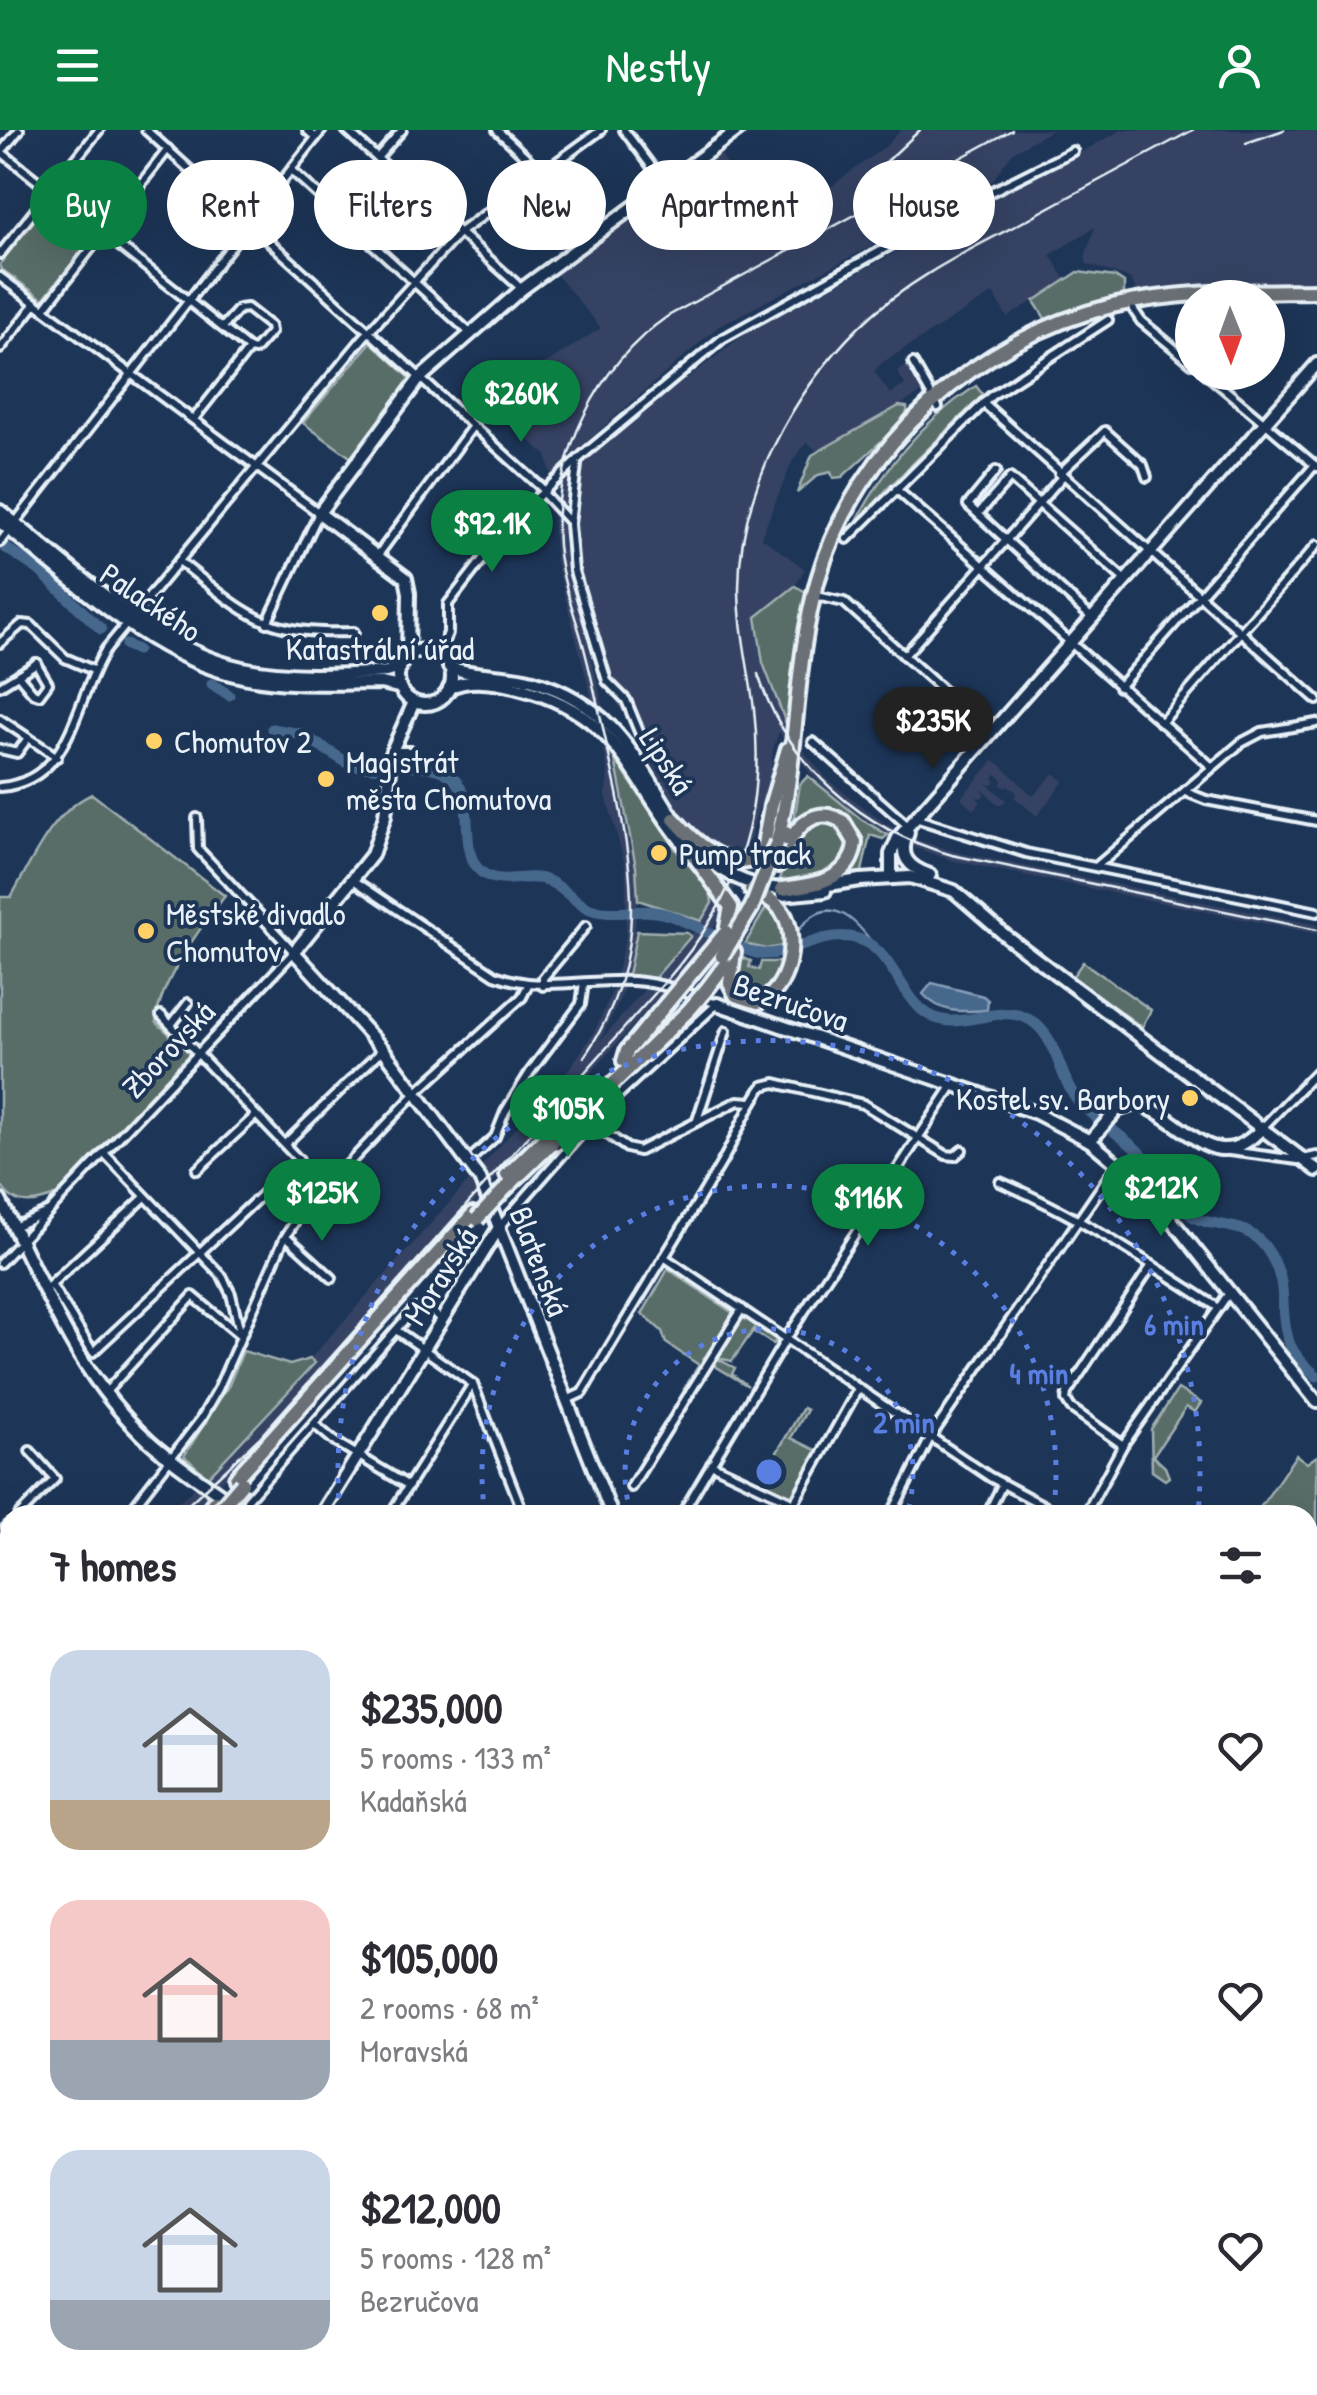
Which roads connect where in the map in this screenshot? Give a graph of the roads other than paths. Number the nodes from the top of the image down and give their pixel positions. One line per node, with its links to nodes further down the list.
1 (19, 130): 16 (street)
2 (99, 130): 18 (street)
3 (306, 130): 13 (street)
4 (322, 130): 13 (street)
5 (346, 130): 17 (street)
6 (402, 130): 17 (street)
7 (497, 130): 20 (street)
8 (601, 130): 21 (street)
9 (624, 130): 22 (street)
10 (738, 130): 12 (street)
11 (149, 131): 14 (street)
12 (725, 134): 23 (street)
13 (316, 138): 24 (street)
14 (168, 149): 19 (street); 27 (street)
15 (1073, 150): 65 (street)
16 (0, 152): 26 (street)
17 (377, 158)
18 (74, 160)
19 (180, 160)
20 (529, 160)
21 (559, 160)
22 (646, 160)
23 (693, 160)
24 (294, 165)
25 (294, 174): 38 (street)
26 (30, 175)
27 (147, 176)
28 (30, 216): 36 (street)
29 (467, 240): 39 (street)
30 (90, 250): 47 (street)
31 (127, 250): 42 (street)
32 (227, 250): 42 (street)
33 (278, 250): 50 (street)
34 (443, 250): 38 (street)
35 (575, 250): 39 (street)
36 (0, 254)
37 (0, 277): 44 (street)
38 (414, 282): 50 (street); 51 (street)
39 (522, 289): 51 (street)
40 (1317, 291): 46 (highway)
41 (1317, 298): 43 (highway)
42 (188, 299): 49 (street); 57 (street)
43 (1285, 299)
44 (36, 303): 47 (street); 52 (street)
45 (1175, 303): 46 (highway)
46 (1133, 305): 54 (street); 61 (highway)
47 (44, 309): 57 (street)
48 (1108, 320): 60 (street)
49 (223, 327): 53 (street); 53 (street)
50 (369, 332): 58 (street); 67 (street)
51 (470, 332): 58 (street)
52 (0, 349)
53 (249, 349): 62 (street)
54 (1175, 350)
55 (913, 364): 61 (street)
56 (1317, 364): 63 (street)
57 (132, 374): 62 (street); 79 (street)
58 (420, 378): 64 (street); 75 (street)
59 (1226, 390): 63 (street)
60 (982, 403): 69 (street); 71 (street)
61 (936, 404): 89 (highway); 114 (highway)
62 (194, 419): 67 (street)
63 (1265, 422): 66 (street); 83 (street)
64 (472, 426): 72 (street); 84 (street)
65 (577, 464): 72 (street); 78 (street, Lipská)
66 (1316, 466): 88 (street)
67 (258, 467): 75 (street); 85 (street)
68 (996, 470): 76 (street)
69 (1061, 475): 70 (street); 73 (street); 83 (street)
70 (1147, 477)
71 (896, 490): 80 (street); 86 (street)
72 (544, 492): 78 (street); 100 (street)
73 (1040, 504): 76 (street); 81 (street); 87 (street)
74 (0, 511): 79 (street, Palackého)
75 (319, 512): 84 (street); 92 (street)
76 (978, 514): 81 (street)
77 (0, 522): 79 (street, Palackého)
78 (570, 524): 121 (street, Lipská)
79 (7, 533): 91 (street, Palackého)
80 (847, 539)
81 (1007, 540): 86 (street); 90 (street)
82 (1317, 544): 94 (street)
83 (1150, 553): 87 (street); 88 (street)
84 (378, 555): 95 (street)
85 (180, 561): 91 (street); 92 (street)
86 (982, 568): 97 (street); 102 (street)
87 (1126, 580): 90 (street)
88 (1199, 596): 94 (street); 110 (street)
89 (821, 597): 102 (street); 134 (highway)
90 (1092, 618): 97 (street)
91 (132, 620): 105 (street, Palackého); 106 (street); 109 (street, Palackého)
92 (267, 623): 93 (street)
93 (354, 632)
94 (1240, 633): 112 (street); 116 (street)
95 (408, 634): 99 (street); 101 (street)
96 (0, 643): 98 (street)
97 (1070, 644): 110 (street); 118 (street)
98 (56, 650): 103 (street); 106 (street)
99 (422, 650): 100 (street); 101 (street)
100 (439, 655): 104 (street)
101 (408, 656): 105 (street)
102 (904, 656): 118 (street)
103 (40, 660): 107 (street); 107 (street)
104 (450, 667): 111 (street); 130 (street, Lipská)
105 (399, 668): 109 (street)
106 (93, 670): 125 (street)
107 (18, 674): 108 (street)
108 (0, 686)
109 (400, 687): 113 (street)
110 (1118, 687): 116 (street)
111 (449, 688): 113 (street); 133 (street, Lipská)
112 (1317, 700)
113 (414, 702): 124 (street, Zborovská)
114 (797, 713): 130 (highway); 144 (highway, bridge)
115 (0, 719): 119 (street)
116 (1161, 723): 126 (street)
117 (1317, 723): 126 (street)
118 (992, 734): 132 (street)
119 (28, 738): 122 (street); 125 (street)
120 (813, 742): 132 (street)
121 (651, 746)
122 (0, 750)
123 (412, 751): 124 (street)
124 (392, 756): 137 (street, Zborovská)
125 (55, 760): 127 (street)
126 (1212, 768): 128 (street)
127 (0, 787)
128 (1186, 792): 131 (street); 135 (street)
129 (196, 818): 143 (street, Blatenská)
130 (674, 819): 139 (street, Lipská)
131 (1317, 821)
132 (914, 824): 135 (street); 136 (street); 140 (street)
133 (694, 856): 138 (street, Lipská); 156 (highway, bridge)
134 (778, 865): 139 (highway); 144 (highway, bridge)
135 (1096, 867): 141 (street)
136 (891, 877): 138 (street, Lipská); 139 (street, Lipská); 140 (street, Lipská)
137 (352, 878): 143 (street, Zborovská); 146 (street, Bezručova)
138 (751, 890): 144 (highway)
139 (782, 890)
140 (970, 901): 165 (street, Lipská)
141 (1317, 912)
142 (586, 926): 147 (street)
143 (294, 952): 154 (street, Blatenská); 155 (street, Zborovská)
144 (728, 954): 150 (highway, bridge)
145 (584, 983): 147 (street, Bezručova); 149 (street, Bezručova); 172 (street)
146 (528, 985): 147 (street, Bezručova); 159 (street)
147 (543, 986)
148 (188, 1003): 152 (street)
149 (717, 1004): 158 (street, Bezručova); 161 (street, Moravská)
150 (686, 1008): 156 (highway); 179 (highway)
151 (161, 1015): 152 (street)
152 (170, 1024): 155 (street)
153 (726, 1031): 163 (street)
154 (383, 1049): 159 (street, Blatenská); 168 (street)
155 (199, 1054): 162 (street); 171 (street, Zborovská)
156 (624, 1061): 179 (highway)
157 (1317, 1070): 165 (street)
158 (954, 1084): 166 (street); 167 (street, Bezručova)
159 (416, 1093): 184 (street, Blatenská); 186 (street)
160 (751, 1102): 163 (street); 166 (street); 189 (street)
161 (602, 1109): 164 (street, Moravská); 179 (street)
162 (255, 1116): 168 (street); 176 (street)
163 (696, 1121): 164 (street)
164 (592, 1123): 184 (street, Moravská)
165 (1263, 1127): 170 (street); 174 (street, Lipská)
166 (920, 1138): 169 (street); 200 (street)
167 (1090, 1141): 170 (street); 175 (street, Bezručova)
168 (285, 1144): 188 (street)
169 (962, 1150)
170 (1228, 1150): 174 (street)
171 (104, 1153): 180 (street); 182 (street, Zborovská)
172 (475, 1155)
173 (1317, 1156): 174 (street)
174 (1304, 1159): 177 (street, Lipská)
175 (1118, 1163): 183 (street); 194 (street, Bezručova)
176 (197, 1170)
177 (1317, 1170)
178 (1000, 1182): 183 (street)
179 (506, 1185): 221 (highway, bridge)
180 (145, 1196): 188 (street); 193 (street)
181 (0, 1200): 185 (street)
182 (48, 1212): 185 (street, Zborovská); 187 (street, Zborovská)
183 (1077, 1222): 191 (street); 208 (street)
184 (500, 1226): 201 (street, Moravská); 205 (street, Blatenská)
185 (14, 1227): 187 (street)
186 (287, 1236): 192 (street); 199 (street)
187 (21, 1242): 190 (street, Zborovská); 193 (street)
188 (200, 1253): 193 (street); 199 (street)
189 (662, 1261): 196 (street); 205 (street)
190 (0, 1263)
191 (1152, 1265): 195 (street); 209 (street)
192 (332, 1278)
193 (47, 1288): 204 (street)
194 (1229, 1293): 195 (street); 206 (street, Bezručova)
195 (1217, 1308): 209 (street)
196 (742, 1310): 200 (street); 216 (street)
197 (437, 1316): 198 (street)
198 (396, 1330): 201 (street); 207 (street)
199 (241, 1336): 204 (street); 212 (street)
200 (786, 1339): 203 (street); 213 (street)
201 (424, 1351): 202 (street); 211 (street, Moravská)
202 (473, 1384): 215 (street); 224 (street)
203 (858, 1389): 208 (street); 213 (street)
204 (106, 1393): 212 (street)
205 (567, 1400): 225 (street, Blatenská)
206 (1317, 1402)
207 (314, 1424): 211 (street); 217 (street)
208 (930, 1438): 214 (street); 227 (street)
209 (1123, 1445): 230 (street)
210 (30, 1451): 218 (street)
211 (359, 1456): 215 (street); 222 (street, Moravská)
212 (172, 1460): 219 (street); 220 (street)
213 (711, 1464): 226 (street)
214 (1002, 1485): 228 (street); 229 (street)
215 (409, 1486): 223 (street)
216 (631, 1487)
217 (247, 1500)
218 (29, 1505)
219 (135, 1505)
220 (219, 1505)
221 (222, 1505)
222 (327, 1505)
223 (397, 1505)
224 (520, 1505)
225 (608, 1505)
226 (686, 1505)
227 (895, 1505)
228 (992, 1505)
229 (1041, 1505)
230 (1090, 1505)

